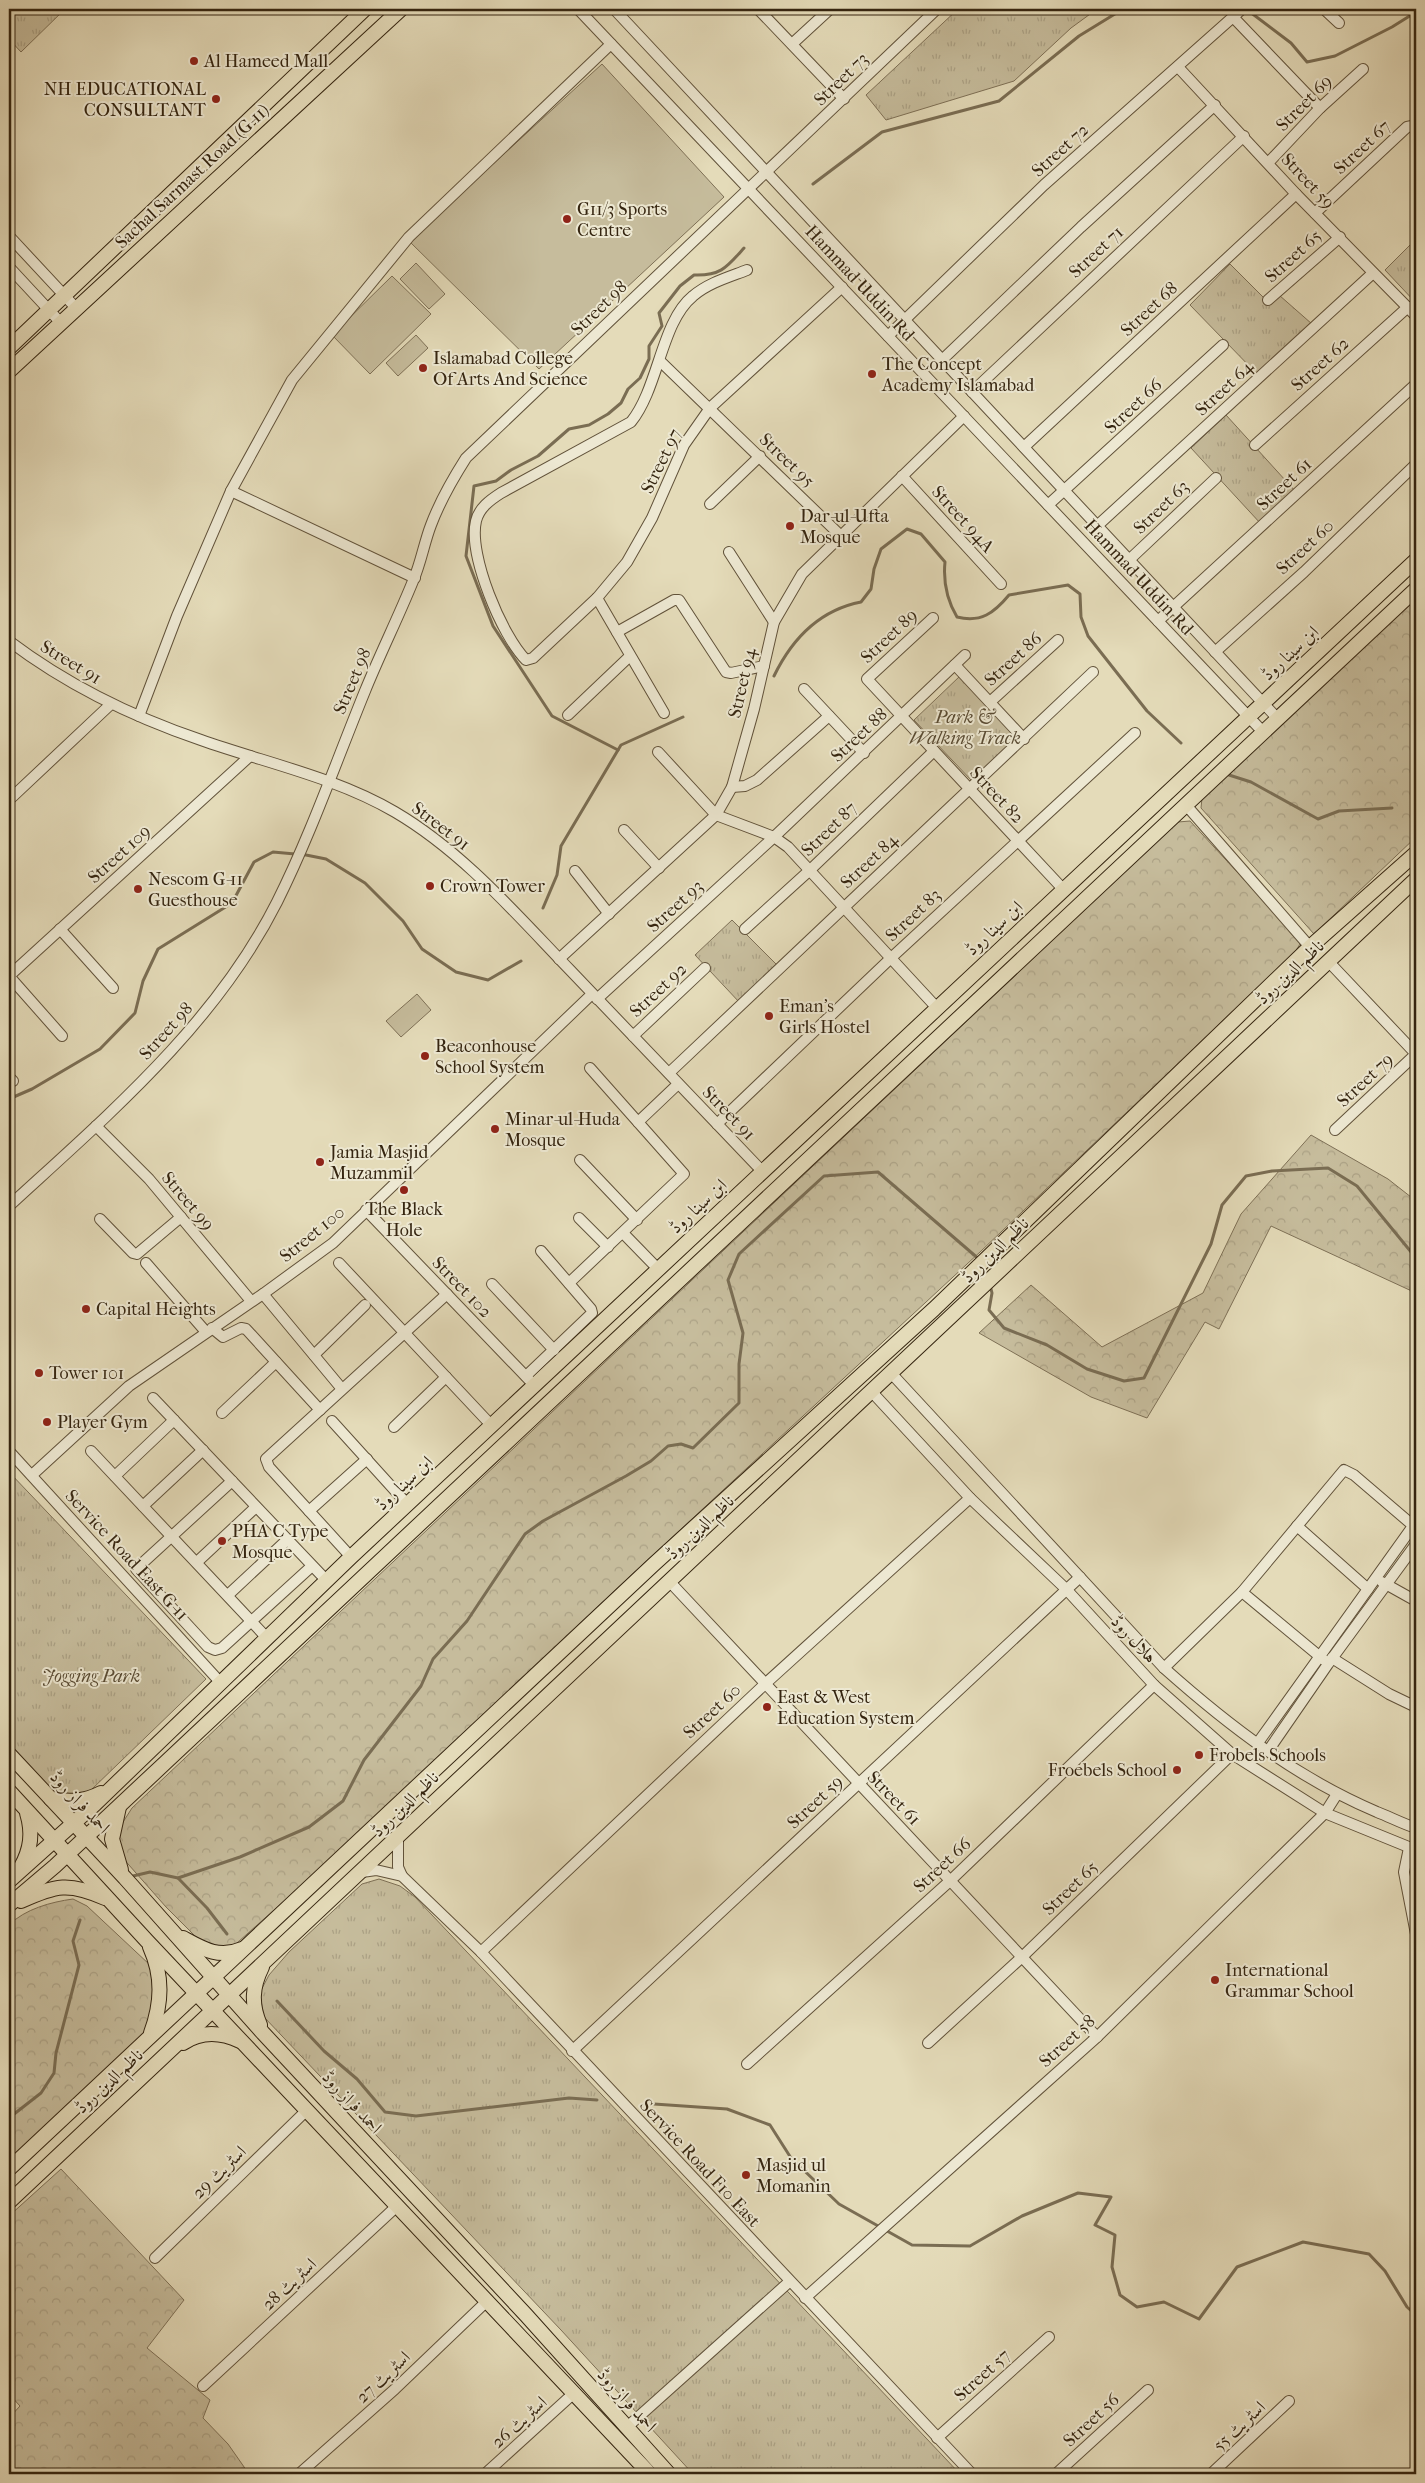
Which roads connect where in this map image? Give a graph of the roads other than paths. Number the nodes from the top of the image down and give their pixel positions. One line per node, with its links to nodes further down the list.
1 (365, 9): 32 (main road, Sachal Sarmast Road (G-11))
2 (401, 9): 35 (main road, Sachal Sarmast Road (G-11))
3 (578, 9): 12 (street, Hammad Uddin Rd)
4 (614, 9): 22 (street, Hammad Uddin Rd)
5 (758, 9): 13 (street)
6 (830, 9): 13 (street)
7 (937, 9): 16 (street, Street 73)
8 (1242, 9): 10 (street, Street 72)
9 (1324, 9): 11 (street)
10 (1233, 17): 14 (street, Street 72); 18 (street)
11 (1339, 23)
12 (611, 44): 23 (street, Hammad Uddin Rd); 56 (street)
13 (792, 44): 16 (street)
14 (1178, 67): 17 (street, Street 59); 38 (street, Street 72)
15 (1363, 68): 18 (street, Street 69)
16 (844, 99): 22 (street, Street 73)
17 (1215, 105): 20 (street, Street 59); 43 (street)
18 (1320, 108): 21 (street, Street 69)
19 (1413, 128): 25 (street, Street 67)
20 (1244, 136): 21 (street, Street 59); 47 (street, Street 71)
21 (1269, 162): 24 (street, Street 59)
22 (765, 171): 23 (street, Street 73); 38 (street, Hammad Uddin Rd)
23 (748, 188): 31 (street, Hammad Uddin Rd); 65 (street, Street 98)
24 (1296, 194): 25 (street, Street 59); 51 (street, Street 68)
25 (1315, 213): 27 (street, Street 59)
26 (9, 236): 32 (street)
27 (1340, 237): 30 (street, Street 59); 33 (street, Street 65)
28 (9, 267): 36 (street)
29 (747, 270): 44 (street)
30 (1372, 273): 34 (street, Street 59); 60 (street, Street 64)
31 (842, 287): 40 (street, Hammad Uddin Rd); 48 (street, Street 97)
32 (64, 295): 35 (street); 36 (main road, Sachal Sarmast Road (G-11))
33 (1268, 300)
34 (1408, 307): 37 (street, Street 59); 50 (street, Street 62)
35 (76, 308): 39 (main road, Sachal Sarmast Road (G-11))
36 (49, 310): 39 (street); 42 (main road, Sachal Sarmast Road (G-11))
37 (1416, 316)
38 (905, 320): 40 (street, Street 72); 43 (street, Hammad Uddin Rd)
39 (61, 323): 45 (main road, Sachal Sarmast Road (G-11))
40 (888, 336): 49 (street, Hammad Uddin Rd)
41 (1223, 345): 57 (street, Street 66)
42 (9, 348)
43 (942, 360): 47 (street, Hammad Uddin Rd)
44 (660, 361): 48 (street, Street 95); 68 (street, Street 97)
45 (9, 371)
46 (1416, 384): 69 (street, Street 61)
47 (972, 392): 51 (street, Hammad Uddin Rd)
48 (710, 408): 52 (street, Street 95); 68 (street, Street 97)
49 (964, 416): 54 (street, Street 94); 59 (street, Hammad Uddin Rd)
50 (1255, 445)
51 (1024, 447): 57 (street, Hammad Uddin Rd)
52 (760, 456): 58 (street); 61 (street, Street 95)
53 (1416, 464): 76 (street, Street 60)
54 (902, 476): 61 (street, Street 94); 66 (street, Street 94A)
55 (1216, 478): 63 (street, Street 63)
56 (231, 491): 65 (street); 89 (street)
57 (1064, 491): 59 (street, Street 66); 60 (street, Hammad Uddin Rd)
58 (710, 504)
59 (1048, 505): 71 (street, Hammad Uddin Rd)
60 (1097, 526): 63 (street, Hammad Uddin Rd)
61 (840, 535): 72 (street, Street 94)
62 (729, 552): 72 (street)
63 (1129, 560): 69 (street, Hammad Uddin Rd)
64 (1416, 560): 86 (main road, ابن سینا روڈ)
65 (415, 578): 101 (street, Street 98)
66 (1001, 584)
67 (1416, 589): 93 (main road)
68 (597, 598): 73 (street)
69 (1174, 608): 71 (street, Street 61); 76 (street, Hammad Uddin Rd)
70 (933, 618): 82 (street, Street 89)
71 (1158, 621): 92 (street, Hammad Uddin Rd)
72 (774, 622): 80 (street, Street 94)
73 (617, 632): 78 (street); 80 (street)
74 (1058, 640): 84 (street, Street 86)
75 (9, 641): 85 (street, Street 91)
76 (1215, 652): 86 (street, Hammad Uddin Rd)
77 (965, 655): 79 (street, Street 88)
78 (630, 656): 87 (street); 88 (street)
79 (955, 665): 84 (street); 91 (street, Street 88)
80 (764, 666): 102 (street, Street 94)
81 (1093, 672): 96 (street, Street 84)
82 (867, 679): 91 (street, Street 82)
83 (804, 689): 90 (street)
84 (990, 702): 96 (street)
85 (110, 704): 89 (street, Street 91); 104 (street)
86 (1263, 704): 92 (main road, ابن سینا روڈ); 93 (street, Hammad Uddin Rd)
87 (664, 713)
88 (568, 715)
89 (139, 716): 100 (street, Street 91)
90 (829, 716): 99 (street); 102 (street)
91 (902, 717): 97 (street, Street 82); 99 (street, Street 88)
92 (1250, 718): 95 (street, Hammad Uddin Rd); 107 (main road, ابن سینا روڈ)
93 (1278, 719): 95 (main road)
94 (1135, 732): 110 (street, Street 83)
95 (1264, 732): 105 (main road)
96 (1024, 739): 103 (street, Street 84)
97 (934, 751): 103 (street, Street 82); 114 (street, Street 87)
98 (658, 752): 106 (street)
99 (864, 754): 109 (street, Street 88)
100 (250, 756): 101 (street, Street 91); 120 (street, Street 109)
101 (329, 781): 124 (street, Street 91); 141 (street, Street 98)
102 (732, 787): 106 (street, Street 94)
103 (970, 790): 110 (street, Street 82); 118 (street, Street 84)
104 (9, 800)
105 (1186, 805): 111 (main road); 122 (street)
106 (716, 815): 109 (street); 113 (street, Street 94)
107 (1127, 829): 111 (main road); 117 (main road, ابن سینا روڈ)
108 (624, 830): 113 (street)
109 (774, 837): 114 (street); 130 (street, Street 93)
110 (1017, 840): 117 (street, Street 82); 123 (street, Street 83)
111 (1142, 847): 145 (main road)
112 (1416, 853): 122 (main road, ناظم الدین روڈ)
113 (659, 868): 119 (street, Street 94)
114 (810, 870): 118 (street); 121 (street, Street 87)
115 (575, 871): 119 (street)
116 (1416, 879): 125 (main road, ناظم الدین روڈ)
117 (1063, 889): 132 (main road, ابن سینا روڈ)
118 (845, 906): 123 (street); 137 (street, Street 84)
119 (609, 914): 124 (street, Street 94)
120 (60, 929): 127 (street, Street 109); 129 (street)
121 (745, 929)
122 (1310, 947): 128 (main road, ناظم الدین روڈ)
123 (892, 958): 132 (street); 140 (street, Street 83)
124 (560, 959): 130 (street, Street 91)
125 (1328, 961): 131 (main road, ناظم الدین روڈ); 135 (street)
126 (705, 968): 134 (street, Street 92)
127 (9, 976): 133 (street)
128 (1275, 983): 131 (main road); 164 (main road, ناظم الدین روڈ)
129 (113, 988)
130 (595, 996): 134 (street, Street 91); 147 (street, Street 100)
131 (1290, 998): 165 (main road, ناظم الدین روڈ)
132 (937, 1008): 144 (main road, ابن سینا روڈ)
133 (62, 1036)
134 (633, 1036): 137 (street, Street 91)
135 (1416, 1054): 142 (street, Street 79)
136 (590, 1068): 139 (street)
137 (669, 1073): 138 (street, Street 91)
138 (678, 1084): 139 (street); 140 (street, Street 91)
139 (638, 1122): 151 (street)
140 (717, 1124): 144 (street, Street 91)
141 (96, 1126): 146 (street, Street 98); 148 (street, Street 99)
142 (1335, 1130)
143 (580, 1160): 151 (street)
144 (760, 1173): 145 (main road); 157 (main road, ابن سینا روڈ)
145 (775, 1192): 222 (main road)
146 (9, 1206)
147 (366, 1210): 160 (street, Street 100); 161 (street, Street 102)
148 (181, 1217): 150 (street); 162 (street, Street 99)
149 (579, 1218): 153 (street)
150 (100, 1219)
151 (637, 1220): 152 (street)
152 (623, 1233): 153 (street); 157 (street)
153 (608, 1247): 158 (street)
154 (541, 1251): 158 (street)
155 (146, 1263): 166 (street)
156 (339, 1263): 167 (street)
157 (658, 1269): 173 (main road, ابن سینا روڈ)
158 (569, 1283): 168 (street)
159 (492, 1284): 168 (street)
160 (263, 1294): 162 (street, Street 100); 169 (street)
161 (447, 1294): 167 (street); 173 (street, Street 102)
162 (251, 1301): 166 (street, Street 100)
163 (365, 1305): 169 (street)
164 (934, 1309): 165 (main road); 189 (main road, ناظم الدین روڈ)
165 (947, 1320): 171 (main road, ناظم الدین روڈ)
166 (209, 1330): 170 (street); 187 (street, Street 100)
167 (404, 1333): 172 (street); 174 (street)
168 (554, 1350): 173 (street)
169 (314, 1355): 174 (street)
170 (276, 1362): 177 (street); 178 (street)
171 (891, 1372): 175 (main road, ناظم الدین روڈ); 205 (street, ہلال روڈ)
172 (446, 1377): 181 (street); 182 (street)
173 (530, 1381): 181 (main road, ابن سینا روڈ)
174 (342, 1389): 177 (street)
175 (871, 1391): 191 (main road, ناظم الدین روڈ); 192 (street, ہلال روڈ)
176 (153, 1398): 179 (street)
177 (320, 1410): 196 (street)
178 (222, 1412)
179 (174, 1420): 183 (street); 188 (street)
180 (332, 1421): 186 (street)
181 (492, 1426): 193 (main road, ابن سینا روڈ)
182 (394, 1427)
183 (203, 1450): 190 (street); 194 (street)
184 (9, 1451): 187 (street, Service Road East G-11)
185 (91, 1451): 188 (street)
186 (367, 1459): 193 (street); 196 (street)
187 (32, 1475): 220 (street, Service Road East G-11)
188 (115, 1476): 194 (street)
189 (747, 1480): 191 (main road); 230 (main road, ناظم الدین روڈ)
190 (232, 1481): 195 (street); 199 (street)
191 (760, 1495): 208 (main road, ناظم الدین روڈ)
192 (970, 1498): 210 (street, ہلال روڈ); 221 (street, Street 60)
193 (408, 1505): 202 (main road, ابن سینا روڈ)
194 (143, 1506): 199 (street)
195 (256, 1507): 200 (street); 203 (street)
196 (309, 1511): 202 (street)
197 (1298, 1526): 198 (street); 211 (street); 212 (street)
198 (1415, 1527): 206 (street)
199 (173, 1537): 203 (street); 215 (street)
200 (287, 1540): 204 (street); 213 (street)
201 (1416, 1544): 209 (street)
202 (351, 1557): 207 (main road, ابن سینا روڈ)
203 (197, 1562): 213 (street)
204 (312, 1566): 207 (street); 215 (street)
205 (1080, 1577): 210 (street, Street 59); 218 (street, ہلال روڈ)
206 (1376, 1578): 209 (street); 211 (street)
207 (327, 1580): 216 (main road, ابن سینا روڈ)
208 (669, 1581): 221 (street, Street 61); 232 (main road, ناظم الدین روڈ)
209 (1387, 1585): 214 (street); 217 (street)
210 (1066, 1589): 223 (street, ہلال روڈ); 233 (street, Street 59)
211 (1368, 1589): 217 (street)
212 (1242, 1592): 217 (street); 218 (street)
213 (228, 1595): 215 (street)
214 (1416, 1601)
215 (252, 1622): 216 (street)
216 (266, 1638): 219 (main road, ابن سینا روڈ)
217 (1327, 1659): 224 (street); 225 (street); 227 (street)
218 (1164, 1668): 225 (street, ہلال روڈ)
219 (233, 1669): 220 (main road, ابن سینا روڈ); 222 (main road)
220 (220, 1682): 226 (main road, ابن سینا روڈ)
221 (765, 1684): 233 (street, Street 61); 259 (street, Street 60)
222 (248, 1685): 231 (main road)
223 (1154, 1685): 229 (street, ہلال روڈ); 252 (street, Street 66)
224 (1416, 1707)
225 (1257, 1744): 227 (street, ہلال روڈ)
226 (152, 1748): 231 (main road); 234 (main road, ابن سینا روڈ)
227 (1268, 1751): 236 (street, ہلال روڈ)
228 (9, 1754): 237 (main road, احمد فراز روڈ)
229 (1232, 1754): 240 (street, ہلال روڈ); 260 (street, Street 65)
230 (446, 1759): 232 (main road); 258 (main road, ناظم الدین روڈ)
231 (166, 1762): 238 (main road)
232 (462, 1775): 244 (main road, ناظم الدین روڈ)
233 (858, 1784): 252 (street, Street 61); 271 (street, Street 59)
234 (110, 1789): 237 (main road); 241 (main road, ابن سینا روڈ)
235 (9, 1791): 239 (main road, احمد فراز روڈ)
236 (1337, 1794): 240 (street, Street 58); 242 (street, ہلال روڈ)
237 (51, 1799): 241 (main road, احمد فراز روڈ)
238 (119, 1806): 243 (main road); 251 (main road)
239 (26, 1810): 245 (main road, احمد فراز روڈ); 250 (main road)
240 (1325, 1813): 246 (street, ہلال روڈ); 268 (street, Street 58)
241 (73, 1823): 243 (main road, احمد فراز روڈ); 245 (main road, ابن سینا روڈ)
242 (1416, 1828)
243 (86, 1837): 247 (main road); 251 (main road, احمد فراز روڈ)
244 (398, 1837): 248 (main road, ناظم الدین روڈ); 249 (street)
245 (53, 1840): 247 (main road, احمد فراز روڈ); 250 (main road, ابن سینا روڈ)
246 (1412, 1849): 256 (street)
247 (67, 1855): 253 (main road, احمد فراز روڈ); 254 (main road)
248 (362, 1872): 249 (street); 261 (main road, ناظم الدین روڈ)
249 (402, 1876): 259 (street, Service Road F10 East)
250 (14, 1877)
251 (125, 1878): 255 (main road, احمد فراز روڈ)
252 (951, 1880): 260 (street, Street 61); 273 (street, Street 66)
253 (112, 1902): 254 (main road); 257 (main road, احمد فراز روڈ)
254 (9, 1906)
255 (174, 1932): 258 (main road); 262 (main road, احمد فراز روڈ)
256 (1416, 1934)
257 (146, 1941): 263 (main road, احمد فراز روڈ); 267 (main road)
258 (244, 1948): 262 (main road, ناظم الدین روڈ)
259 (481, 1952): 271 (street, Service Road F10 East)
260 (1021, 1958): 268 (street, Street 61); 269 (street, Street 65)
261 (266, 1960): 264 (main road, ناظم الدین روڈ); 266 (main road)
262 (213, 1976): 263 (main road, ناظم الدین روڈ); 264 (main road, احمد فراز روڈ)
263 (196, 1992): 265 (main road, احمد فراز روڈ); 267 (main road, ناظم الدین روڈ)
264 (229, 1995): 265 (main road, ناظم الدین روڈ); 266 (main road, احمد فراز روڈ)
265 (213, 2009): 270 (main road, احمد فراز روڈ); 272 (main road, ناظم الدین روڈ)
266 (263, 2033): 287 (main road, احمد فراز روڈ)
267 (150, 2036): 275 (main road, ناظم الدین روڈ)
268 (1097, 2037): 280 (street, Street 58)
269 (928, 2043)
270 (246, 2044): 272 (main road); 274 (main road, احمد فراز روڈ)
271 (572, 2050): 279 (street, Service Road F10 East)
272 (168, 2052): 276 (main road, ناظم الدین روڈ)
273 (747, 2064)
274 (307, 2110): 277 (main road, احمد فراز روڈ); 278 (street, اسٹریٹ 29)
275 (9, 2169)
276 (9, 2202)
277 (397, 2206): 281 (main road, احمد فراز روڈ); 283 (street, اسٹریٹ 28)
278 (154, 2258)
279 (789, 2282): 280 (street, Service Road F10 East); 287 (street)
280 (806, 2298): 288 (street, Service Road F10 East)
281 (486, 2302): 285 (main road, احمد فراز روڈ); 290 (street, اسٹریٹ 27)
282 (1048, 2337): 288 (street, Street 57)
283 (203, 2386)
284 (1148, 2390): 295 (street, Street 56)
285 (574, 2393): 289 (main road, احمد فراز روڈ); 291 (street, اسٹریٹ 26)
286 (1290, 2401): 296 (street, اسٹریٹ 55)
287 (626, 2428): 289 (main road, احمد فراز روڈ)
288 (937, 2438): 294 (street, Service Road F10 East)
289 (643, 2456): 292 (main road, احمد فراز روڈ); 293 (main road, احمد فراز روڈ)
290 (299, 2474)
291 (485, 2474)
292 (650, 2474)
293 (669, 2474)
294 (972, 2474)
295 (1056, 2474)
296 (1211, 2474)

